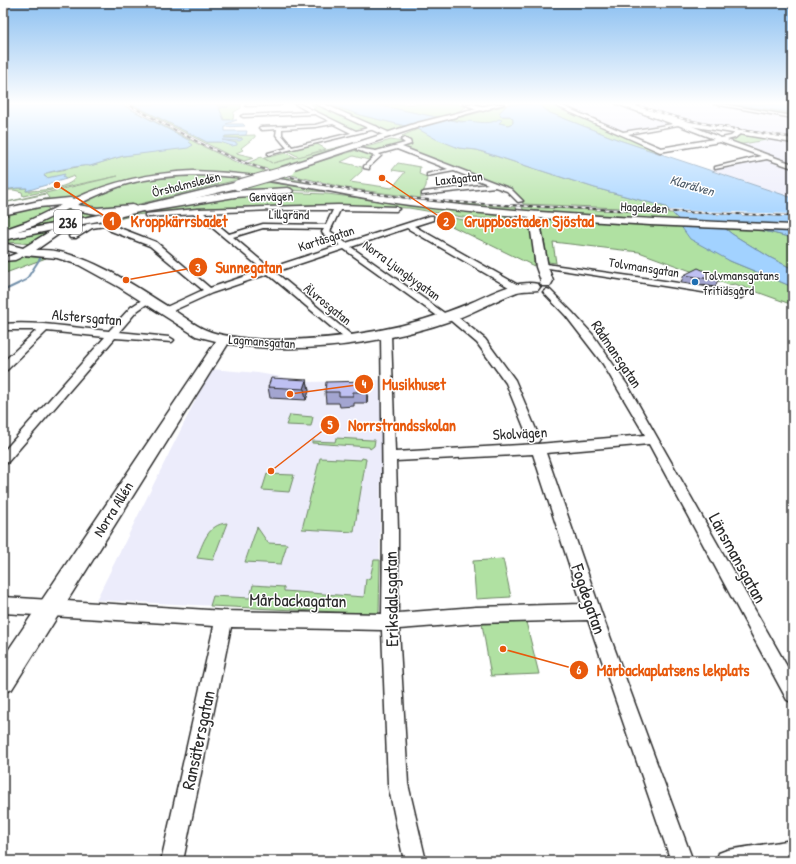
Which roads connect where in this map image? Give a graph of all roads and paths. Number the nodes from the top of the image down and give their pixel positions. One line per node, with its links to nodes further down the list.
1 (287, 144): 10 (street)
2 (308, 144): 10 (street)
3 (347, 144): 9 (street)
4 (361, 144): 30 (main road, Örsholmsleden / 236, bridge)
5 (408, 144): 11 (street)
6 (647, 144): 7 (street)
7 (695, 144)
8 (732, 144): 15 (street)
9 (351, 146)
10 (290, 148): 14 (street)
11 (399, 148): 13 (street); 19 (street)
12 (359, 149): 13 (street)
13 (376, 153): 17 (street)
14 (270, 154)
15 (766, 157): 16 (street); 18 (street)
16 (793, 166)
17 (367, 168)
18 (717, 168)
19 (454, 169): 20 (street); 21 (street)
20 (429, 175)
21 (496, 185): 22 (street, Laxågatan); 25 (street)
22 (424, 194)
23 (86, 197): 24 (street); 26 (street); 28 (street)
24 (375, 198): 30 (street); 33 (street, Hagaleden)
25 (520, 201)
26 (68, 206): 28 (street); 30 (street)
27 (338, 207): 29 (street, Genvägen); 31 (street, Genvägen); 39 (street)
28 (54, 208): 32 (street); 43 (street)
29 (396, 209)
30 (139, 211): 31 (street, Genvägen); 37 (main road, Örsholmsleden / 236); 43 (main road, Örsholmsleden / 236)
31 (197, 211): 42 (street, Älvrosgatan)
32 (3, 212)
33 (534, 215): 40 (street, Hagaleden); 47 (street)
34 (430, 218): 38 (street, Kartåsgatan)
35 (117, 221): 36 (street)
36 (106, 223): 41 (street); 51 (street)
37 (65, 225): 43 (main road, Örsholmsleden / 236); 45 (street)
38 (407, 225): 44 (street, Kartåsgatan); 50 (street)
39 (329, 227): 42 (street, Lillgränd); 44 (street, Norra Ljungbygatan)
40 (793, 228)
41 (73, 236)
42 (227, 237): 48 (street, Älvrosgatan)
43 (3, 238): 45 (street, Lagmansgatan)
44 (345, 246): 48 (street, Kartåsgatan); 55 (street, Norra Ljungbygatan)
45 (26, 252): 46 (street); 53 (street, Lagmansgatan)
46 (3, 259)
47 (542, 265): 49 (street); 52 (street, Tolvmansgatan)
48 (267, 271): 51 (street, Kartåsgatan); 62 (street, Älvrosgatan)
49 (542, 287): 50 (street, Lagmansgatan); 64 (street, Rådmansgatan)
50 (517, 288): 55 (street, Lagmansgatan)
51 (209, 291): 54 (street, Kartåsgatan)
52 (741, 295)
53 (148, 299): 54 (street, Lagmansgatan); 58 (street)
54 (165, 311): 60 (street, Lagmansgatan)
55 (449, 317): 59 (street, Lagmansgatan); 65 (street, Fogdegatan)
56 (3, 327): 57 (street, Alstersgatan)
57 (45, 328): 58 (street, Alstersgatan); 63 (street)
58 (111, 334): 61 (street, Alstersgatan); 67 (street)
59 (386, 334): 62 (street, Lagmansgatan); 66 (street, Eriksdalsgatan)
60 (224, 338): 62 (street, Lagmansgatan); 69 (street, Norra Allén)
61 (169, 340)
62 (352, 340)
63 (3, 368)
64 (653, 439): 65 (street, Skolvägen); 74 (street, Länsmansgatan)
65 (536, 444): 66 (street, Skolvägen); 70 (street, Fogdegatan)
66 (388, 457): 72 (street, Eriksdalsgatan)
67 (4, 458)
68 (3, 605): 69 (street, Mårbackagatan)
69 (51, 607): 71 (street, Mårbackagatan); 73 (street, Norra Allén)
70 (593, 612): 72 (street, Mårbackagatan); 78 (street, Fogdegatan)
71 (224, 619): 72 (street, Mårbackagatan); 76 (street, Ransätersgatan)
72 (390, 622): 77 (street, Eriksdalsgatan)
73 (3, 680)
74 (793, 694)
75 (793, 851): 79 (street)
76 (172, 861)
77 (415, 861)
78 (682, 861)
79 (727, 861)

